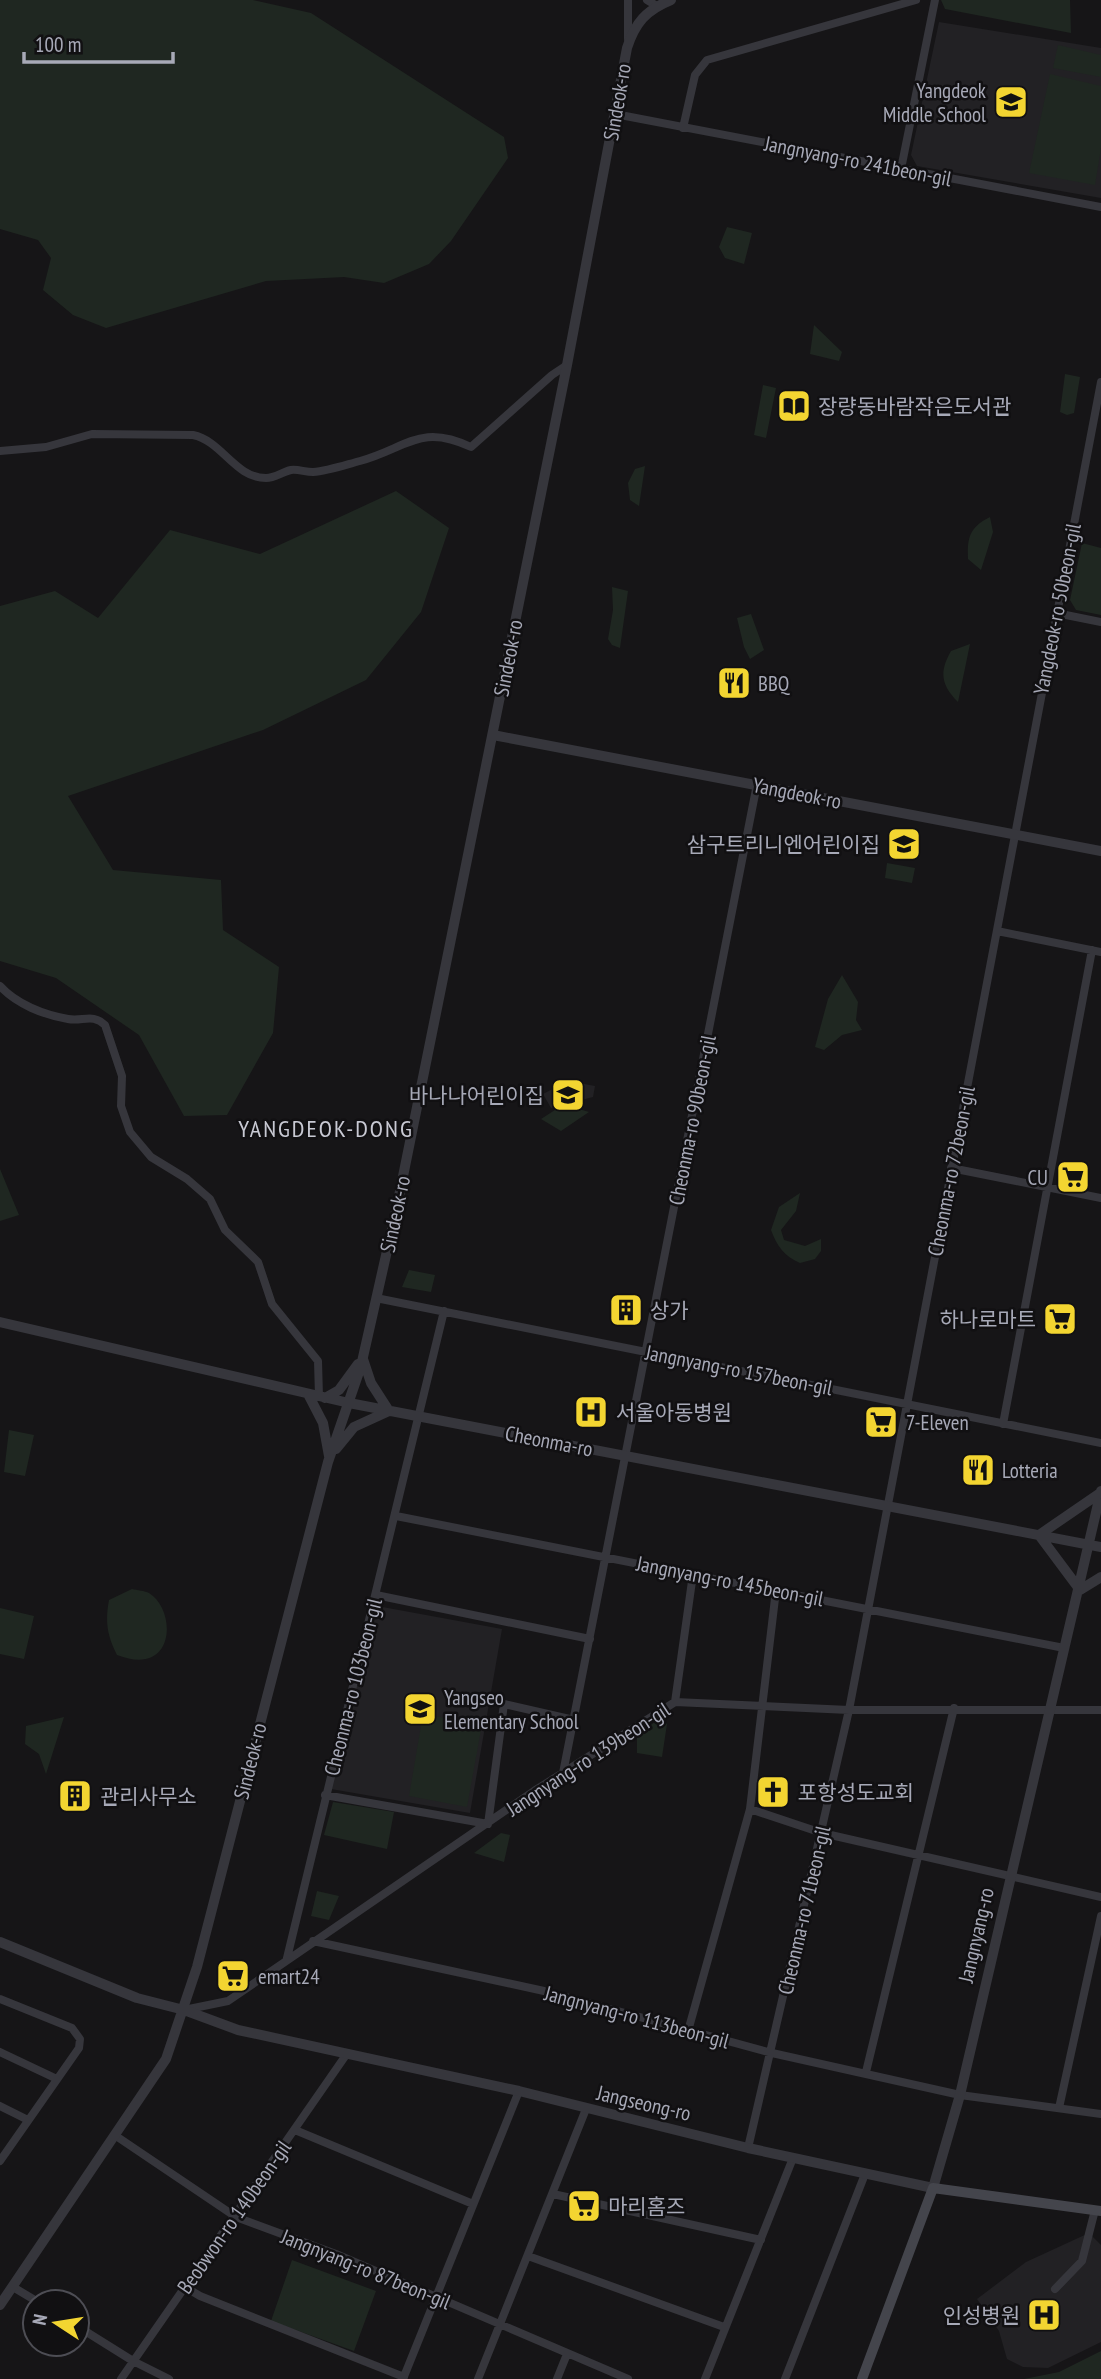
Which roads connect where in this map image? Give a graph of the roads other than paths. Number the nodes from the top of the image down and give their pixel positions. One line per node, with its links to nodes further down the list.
1 (628, 0): 6 (street)
2 (671, 0): 5 (street, Sindeok-ro)
3 (916, 0): 8 (street)
4 (935, 0): 9 (street)
5 (652, 3): 6 (street, Sindeok-ro)
6 (627, 48): 7 (street, Sindeok-ro)
7 (615, 114): 8 (street, Jangnyang-ro 241beon-gil); 11 (street, Sindeok-ro)
8 (683, 128): 9 (street, Jangnyang-ro 241beon-gil)
9 (901, 169): 10 (street, Jangnyang-ro 241beon-gil)
10 (1101, 207)
11 (567, 365): 14 (street); 17 (street, Sindeok-ro)
12 (1101, 382): 13 (street, Yangdeok-ro 50beon-gil)
13 (1099, 401): 15 (street, Yangdeok-ro 50beon-gil)
14 (0, 451)
15 (1056, 613): 16 (street); 19 (street, Yangdeok-ro 50beon-gil)
16 (1101, 622)
17 (493, 735): 18 (street, Yangdeok-ro); 27 (street, Sindeok-ro)
18 (757, 785): 19 (street, Yangdeok-ro); 30 (street, Cheonma-ro 90beon-gil)
19 (1016, 836): 20 (street, Yangdeok-ro); 21 (street, Cheonma-ro 72beon-gil)
20 (1101, 851)
21 (997, 931): 22 (street); 24 (street, Cheonma-ro 72beon-gil)
22 (1096, 951): 25 (street)
23 (0, 986): 33 (street)
24 (951, 1168): 25 (street); 35 (street, Cheonma-ro 72beon-gil)
25 (1048, 1188): 26 (street); 38 (street)
26 (1101, 1198)
27 (376, 1298): 28 (street, Jangnyang-ro 157beon-gil); 31 (street, Sindeok-ro)
28 (444, 1311): 30 (street, Jangnyang-ro 157beon-gil); 37 (street, Cheonma-ro 103beon-gil)
29 (0, 1321): 32 (street, Cheonma-ro)
30 (646, 1352): 35 (street, Jangnyang-ro 157beon-gil); 40 (street, Cheonma-ro 90beon-gil)
31 (363, 1358): 33 (street); 34 (street, Sindeok-ro); 36 (street)
32 (308, 1394): 33 (street, Cheonma-ro); 41 (street)
33 (322, 1397): 34 (street, Cheonma-ro)
34 (349, 1403): 36 (street, Cheonma-ro); 41 (street, Sindeok-ro)
35 (906, 1404): 38 (street, Jangnyang-ro 157beon-gil); 43 (street, Cheonma-ro 72beon-gil)
36 (388, 1411): 37 (street, Cheonma-ro); 41 (street)
37 (421, 1417): 40 (street, Cheonma-ro); 44 (street, Cheonma-ro 103beon-gil)
38 (1003, 1424): 39 (street, Jangnyang-ro 157beon-gil)
39 (1101, 1443)
40 (626, 1455): 43 (street, Cheonma-ro); 47 (street, Cheonma-ro 90beon-gil)
41 (330, 1458): 76 (street, Sindeok-ro)
42 (1101, 1493): 45 (street); 46 (street, Jangnyang-ro)
43 (887, 1505): 45 (street, Cheonma-ro); 53 (street, Cheonma-ro 71beon-gil)
44 (396, 1516): 47 (street, Jangnyang-ro 145beon-gil); 52 (street, Cheonma-ro 103beon-gil)
45 (1039, 1535): 46 (street, Cheonma-ro); 51 (street)
46 (1095, 1546): 51 (street, Jangnyang-ro)
47 (605, 1557): 48 (street, Jangnyang-ro 145beon-gil); 54 (street, Cheonma-ro 90beon-gil)
48 (693, 1574): 50 (street, Jangnyang-ro 145beon-gil); 56 (street)
49 (1101, 1577): 51 (street)
50 (776, 1590): 53 (street, Jangnyang-ro 145beon-gil); 57 (street)
51 (1080, 1590): 55 (street, Jangnyang-ro)
52 (376, 1595): 54 (street); 64 (street, Cheonma-ro 103beon-gil)
53 (868, 1608): 55 (street, Jangnyang-ro 145beon-gil); 59 (street, Cheonma-ro 71beon-gil)
54 (590, 1639): 62 (street, Cheonma-ro 90beon-gil)
55 (1064, 1648): 60 (street, Jangnyang-ro)
56 (675, 1702): 57 (street, Jangnyang-ro 139beon-gil); 63 (street, Jangnyang-ro 139beon-gil)
57 (760, 1707): 59 (street, Jangnyang-ro 139beon-gil); 65 (street)
58 (954, 1708): 59 (street, Jangnyang-ro 139beon-gil); 60 (street, Jangnyang-ro 139beon-gil); 68 (street)
59 (849, 1710): 67 (street, Cheonma-ro 71beon-gil)
60 (1049, 1710): 61 (street, Jangnyang-ro 139beon-gil); 69 (street, Jangnyang-ro)
61 (1101, 1710)
62 (574, 1720): 63 (street, Cheonma-ro 90beon-gil); 66 (street)
63 (563, 1773): 66 (street, Jangnyang-ro 139beon-gil)
64 (325, 1795): 66 (street); 74 (street, Cheonma-ro 103beon-gil)
65 (750, 1809): 67 (street); 77 (street)
66 (488, 1824): 72 (street, Jangnyang-ro 139beon-gil)
67 (822, 1833): 68 (street); 79 (street, Cheonma-ro 71beon-gil)
68 (917, 1855): 69 (street); 81 (street)
69 (1009, 1876): 70 (street); 84 (street, Jangnyang-ro)
70 (1101, 1897)
71 (1101, 1916): 86 (street)
72 (313, 1941): 74 (street, Jangnyang-ro 139beon-gil); 77 (street, Jangnyang-ro 113beon-gil)
73 (1, 1946): 76 (street, Jangseong-ro)
74 (287, 1958): 76 (street, Jangnyang-ro 139beon-gil)
75 (0, 1999): 82 (street)
76 (184, 2010): 80 (street, Jangseong-ro); 91 (street, Sindeok-ro)
77 (688, 2031): 79 (street, Jangnyang-ro 113beon-gil)
78 (0, 2052): 82 (street)
79 (772, 2053): 81 (street, Jangnyang-ro 113beon-gil); 92 (street, Cheonma-ro 71beon-gil)
80 (346, 2055): 83 (street, Jangseong-ro); 90 (street, Beobwon-ro 140beon-gil)
81 (866, 2072): 84 (street, Jangnyang-ro 113beon-gil)
82 (57, 2080): 89 (street)
83 (519, 2091): 87 (street, Jangseong-ro); 98 (street)
84 (960, 2095): 86 (street, Jangnyang-ro 113beon-gil); 96 (street, Jangnyang-ro)
85 (0, 2106): 89 (street)
86 (1059, 2108): 88 (street, Jangnyang-ro 113beon-gil)
87 (586, 2109): 92 (street, Jangseong-ro); 97 (street)
88 (1101, 2114)
89 (28, 2120): 94 (street)
90 (295, 2130): 98 (street); 100 (street, Beobwon-ro 140beon-gil)
91 (116, 2136): 100 (street, Jangnyang-ro 87beon-gil); 103 (street, Sindeok-ro)
92 (748, 2148): 93 (street, Jangseong-ro)
93 (793, 2158): 95 (street, Jangseong-ro); 101 (street)
94 (0, 2161)
95 (865, 2174): 96 (street, Jangseong-ro); 121 (street)
96 (933, 2188): 99 (main road, Jangseong-ro); 122 (main road, Jangnyang-ro)
97 (553, 2194): 101 (street); 102 (street)
98 (473, 2204): 107 (street)
99 (1098, 2211): 105 (street)
100 (236, 2217): 104 (street, Beobwon-ro 140beon-gil); 107 (street, Jangnyang-ro 87beon-gil)
101 (761, 2240): 110 (street)
102 (528, 2256): 109 (street); 110 (street)
103 (13, 2287): 106 (street); 108 (street, Sindeok-ro)
104 (185, 2287): 113 (street, Beobwon-ro 140beon-gil); 114 (street)
105 (1055, 2289)
106 (21, 2292)
107 (436, 2296): 109 (street, Jangnyang-ro 87beon-gil); 114 (street)
108 (0, 2305)
109 (499, 2326): 112 (street, Jangnyang-ro 87beon-gil); 117 (street)
110 (724, 2327): 120 (street)
111 (91, 2335): 113 (street)
112 (567, 2354): 118 (street); 119 (street, Jangnyang-ro 87beon-gil)
113 (133, 2361): 115 (street, Beobwon-ro 140beon-gil); 116 (street)
114 (403, 2378)
115 (121, 2379)
116 (169, 2379)
117 (478, 2379)
118 (557, 2379)
119 (627, 2379)
120 (705, 2379)
121 (785, 2379)
122 (862, 2379)

